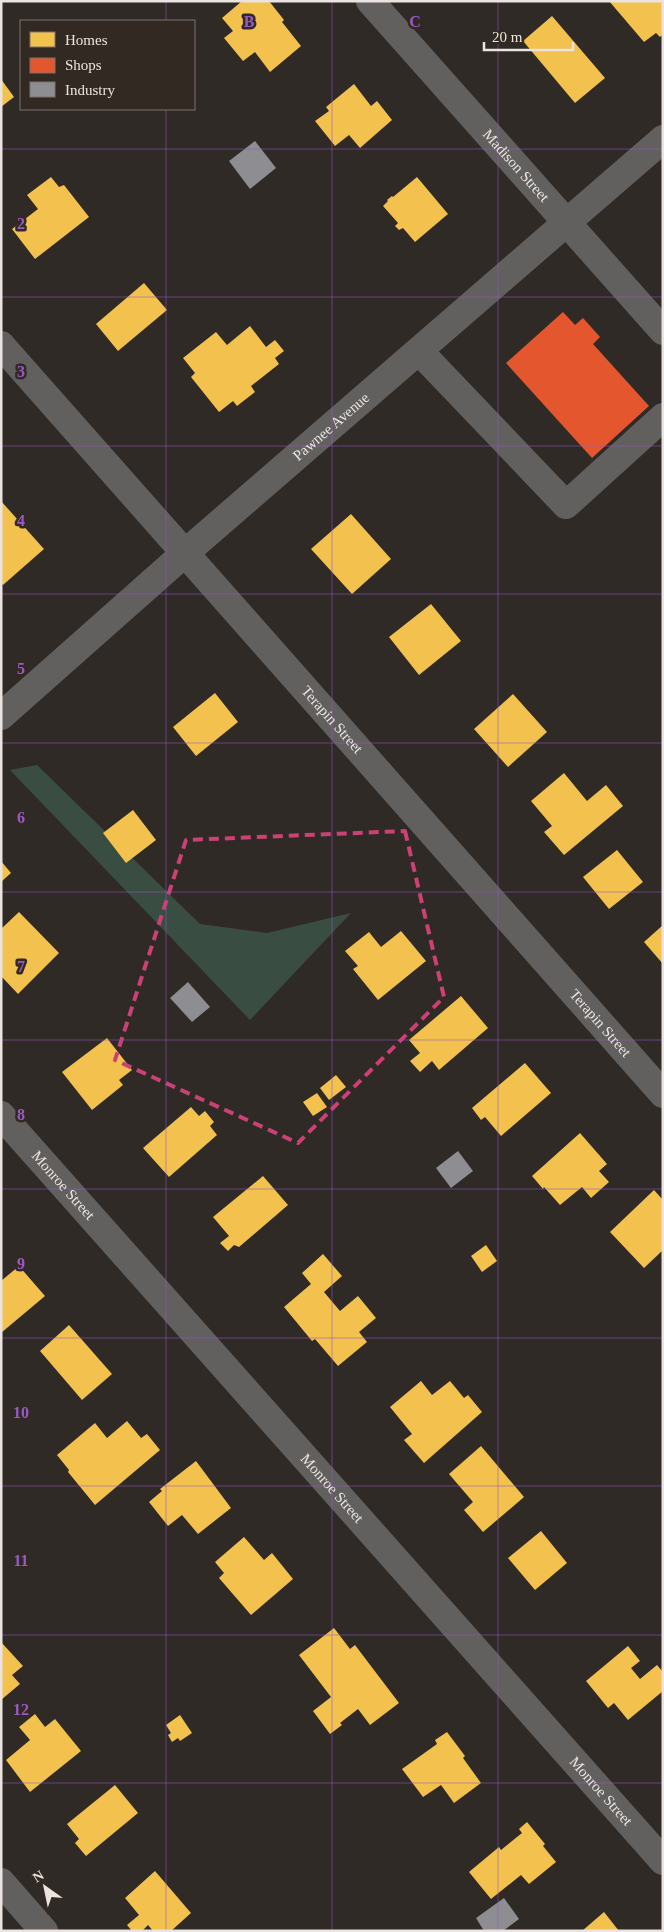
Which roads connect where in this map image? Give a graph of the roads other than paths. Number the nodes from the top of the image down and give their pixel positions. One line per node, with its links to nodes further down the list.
1 (370, 1): 3 (street, Madison Street)
2 (663, 139): 3 (street, Pawnee Avenue)
3 (567, 223): 4 (street, Madison Street); 6 (street, Pawnee Avenue)
4 (663, 331)
5 (1, 345): 8 (street, Terapin Street)
6 (418, 351): 7 (street); 8 (street, Pawnee Avenue)
7 (663, 417)
8 (185, 553): 9 (street, Pawnee Avenue); 10 (street, Terapin Street)
9 (1, 716)
10 (663, 1094)
11 (1, 1115): 12 (street, Monroe Street)
12 (663, 1861)
13 (1, 1882): 14 (street)
14 (44, 1931)

